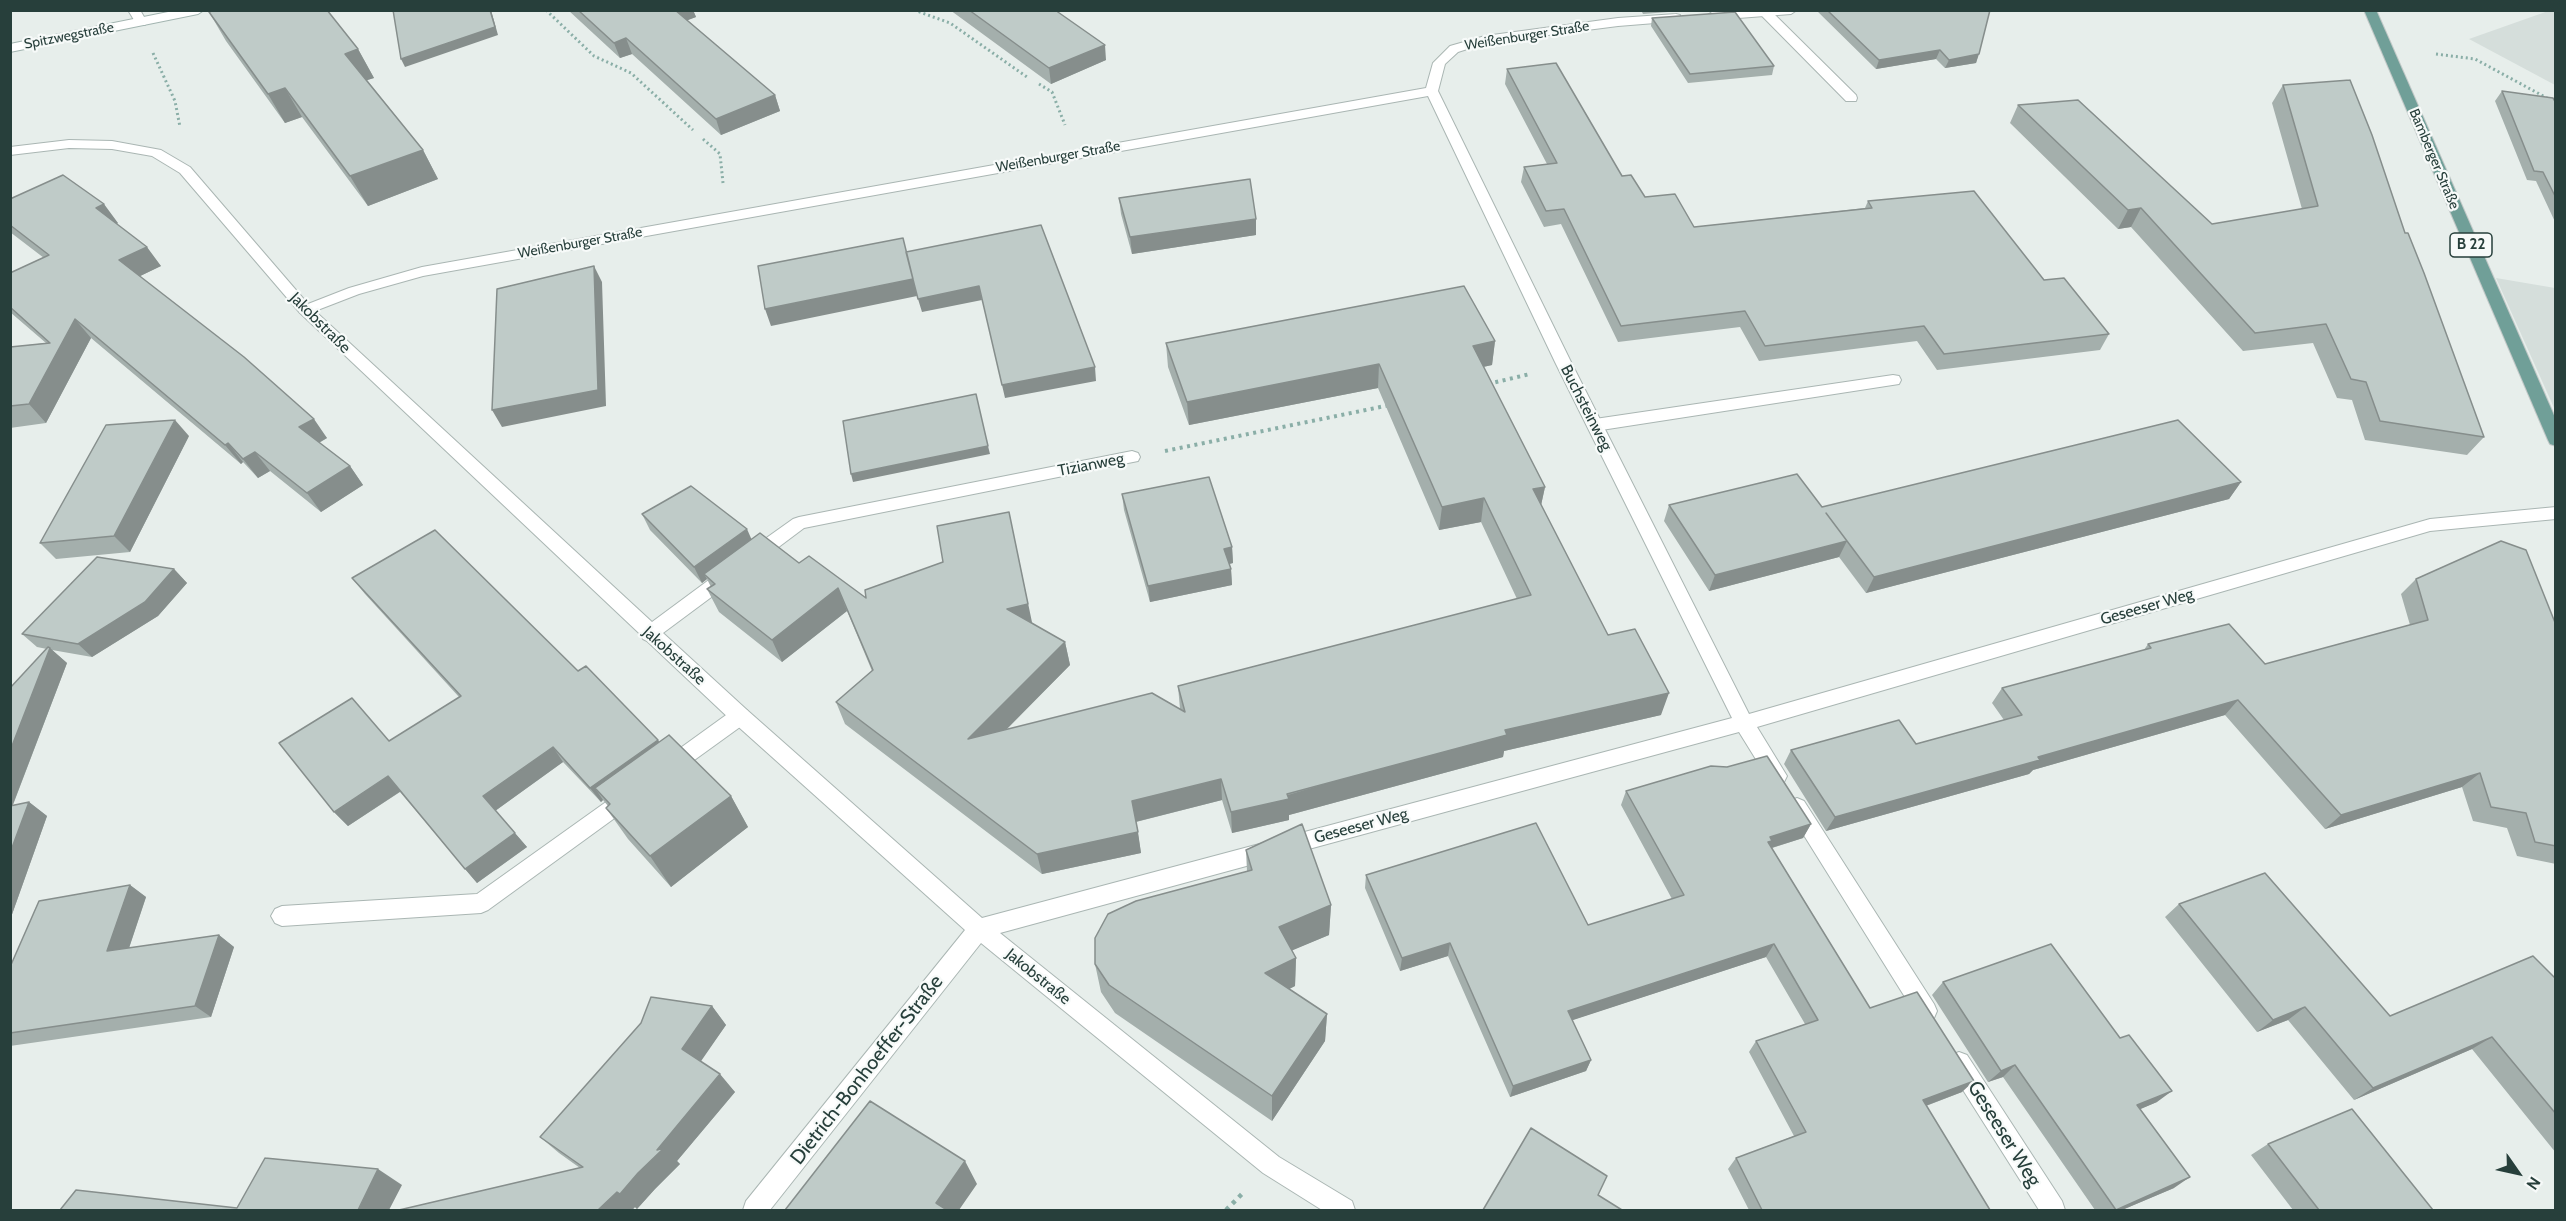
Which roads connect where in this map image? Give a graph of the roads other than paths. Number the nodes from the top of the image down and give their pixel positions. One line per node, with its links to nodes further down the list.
1 (134, 10): 6 (street)
2 (198, 10): 6 (street, Spitzwegstraße)
3 (1791, 10): 5 (street, Weißenburger Straße)
4 (2366, 11): 14 (main road, Bamberger Straße / B 22)
5 (1766, 12): 8 (street, Weißenburger Straße); 9 (street)
6 (141, 22): 7 (street, Spitzwegstraße)
7 (10, 48)
8 (1432, 91): 11 (street, Weißenburger Straße); 13 (street, Buchsteinweg)
9 (1851, 98)
10 (10, 151): 11 (street, Jakobstraße)
11 (305, 310): 17 (street, Jakobstraße)
12 (1893, 380): 13 (street)
13 (1595, 425): 19 (street, Buchsteinweg)
14 (2556, 440)
15 (1132, 457): 17 (street, Tizianweg)
16 (2556, 513): 19 (street, Geseeser Weg)
17 (649, 634): 18 (street, Jakobstraße)
18 (740, 716): 20 (street); 21 (street, Jakobstraße)
19 (1744, 723): 21 (street, Geseeser Weg); 24 (street, Geseeser Weg)
20 (282, 916)
21 (979, 929): 22 (street, Dietrich-Bonhoeffer-Straße); 23 (street, Jakobstraße)
22 (755, 1210)
23 (1343, 1210)
24 (2053, 1210)

